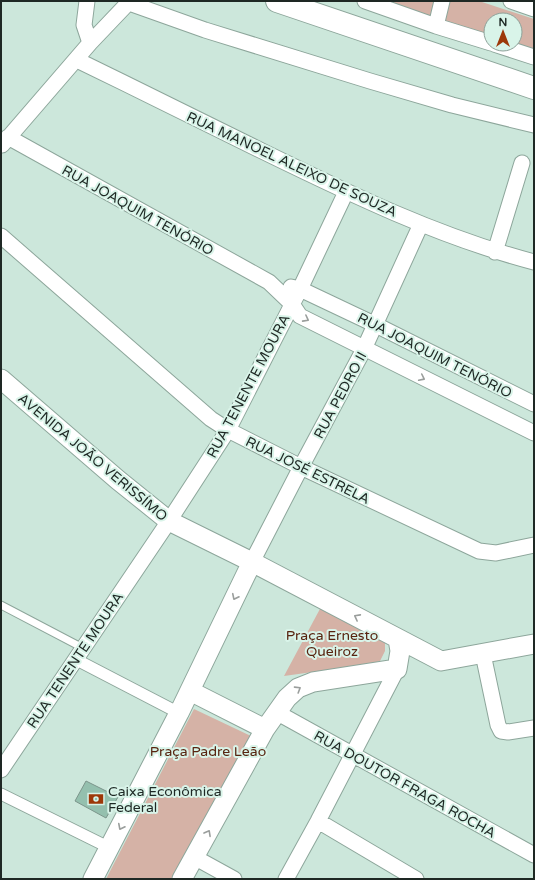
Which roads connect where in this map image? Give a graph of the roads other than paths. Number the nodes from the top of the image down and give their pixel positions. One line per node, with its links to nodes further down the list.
1 (87, 1): 10 (street)
2 (277, 1): 14 (highway)
3 (365, 1): 8 (street)
4 (442, 1): 8 (street)
5 (511, 1): 7 (street)
6 (129, 2): 10 (street); 15 (street)
7 (534, 9)
8 (436, 26): 9 (street)
9 (483, 41)
10 (90, 43): 13 (street)
11 (521, 52): 12 (street)
12 (534, 56)
13 (77, 60): 16 (street); 18 (street, RUA MANOEL ALEIXO DE SOUZA)
14 (534, 88)
15 (534, 125)
16 (4, 141): 23 (street, RUA JOAQUIM TENÓRIO)
17 (522, 163): 21 (street)
18 (346, 192): 19 (street, RUA MANOEL ALEIXO DE SOUZA); 24 (street, RUA TENENTE MOURA)
19 (421, 224): 21 (street, RUA MANOEL ALEIXO DE SOUZA); 26 (street, RUA PEDRO II)
20 (1, 236): 30 (street, RUA JOSÉ ESTRELA)
21 (495, 252): 22 (street, RUA MANOEL ALEIXO DE SOUZA)
22 (534, 262)
23 (269, 282): 24 (street, RUA JOAQUIM TENÓRIO); 25 (street, RUA JOAQUIM TENÓRIO)
24 (300, 289): 25 (street, RUA TENENTE MOURA); 26 (street, RUA JOAQUIM TENÓRIO)
25 (292, 304): 27 (street, RUA JOAQUIM TENÓRIO, one-way to 27); 30 (street, RUA TENENTE MOURA)
26 (376, 325): 27 (street, RUA PEDRO II); 29 (street, RUA JOAQUIM TENÓRIO)
27 (364, 349): 31 (street, RUA JOAQUIM TENÓRIO, one-way to 31); 32 (street, RUA PEDRO II)
28 (1, 379): 33 (street, AVENIDA JOÃO VERISSÍMO)
29 (534, 404)
30 (228, 430): 32 (street, RUA JOSÉ ESTRELA); 33 (street, RUA TENENTE MOURA)
31 (534, 433)
32 (301, 467): 34 (street, RUA JOSÉ ESTRELA); 35 (street, RUA PEDRO II)
33 (170, 521): 35 (street, AVENIDA JOÃO VERISSÍMO); 39 (street, RUA TENENTE MOURA)
34 (534, 546)
35 (252, 562): 37 (street, one-way to 35); 42 (street, one-way to 42)
36 (1, 605): 39 (lane)
37 (398, 639): 40 (street); 41 (street)
38 (534, 644): 40 (street)
39 (79, 654): 44 (street); 48 (street, RUA TENENTE MOURA)
40 (483, 654): 45 (street)
41 (397, 669): 43 (street, one-way to 41); 47 (street)
42 (190, 691): 44 (street); 46 (street)
43 (276, 712): 46 (street); 47 (street, RUA DOUTOR FRAGA ROCHA)
44 (179, 713): 51 (street, one-way to 51)
45 (534, 728)
46 (265, 729): 53 (street, one-way to 46)
47 (352, 756): 50 (street); 52 (street, RUA DOUTOR FRAGA ROCHA)
48 (1, 770)
49 (1, 794): 51 (street)
50 (318, 821): 57 (street); 58 (street)
51 (110, 848): 54 (street)
52 (534, 855)
53 (194, 857): 55 (street); 56 (street)
54 (94, 879)
55 (182, 879)
56 (234, 879)
57 (286, 879)
58 (416, 879)

